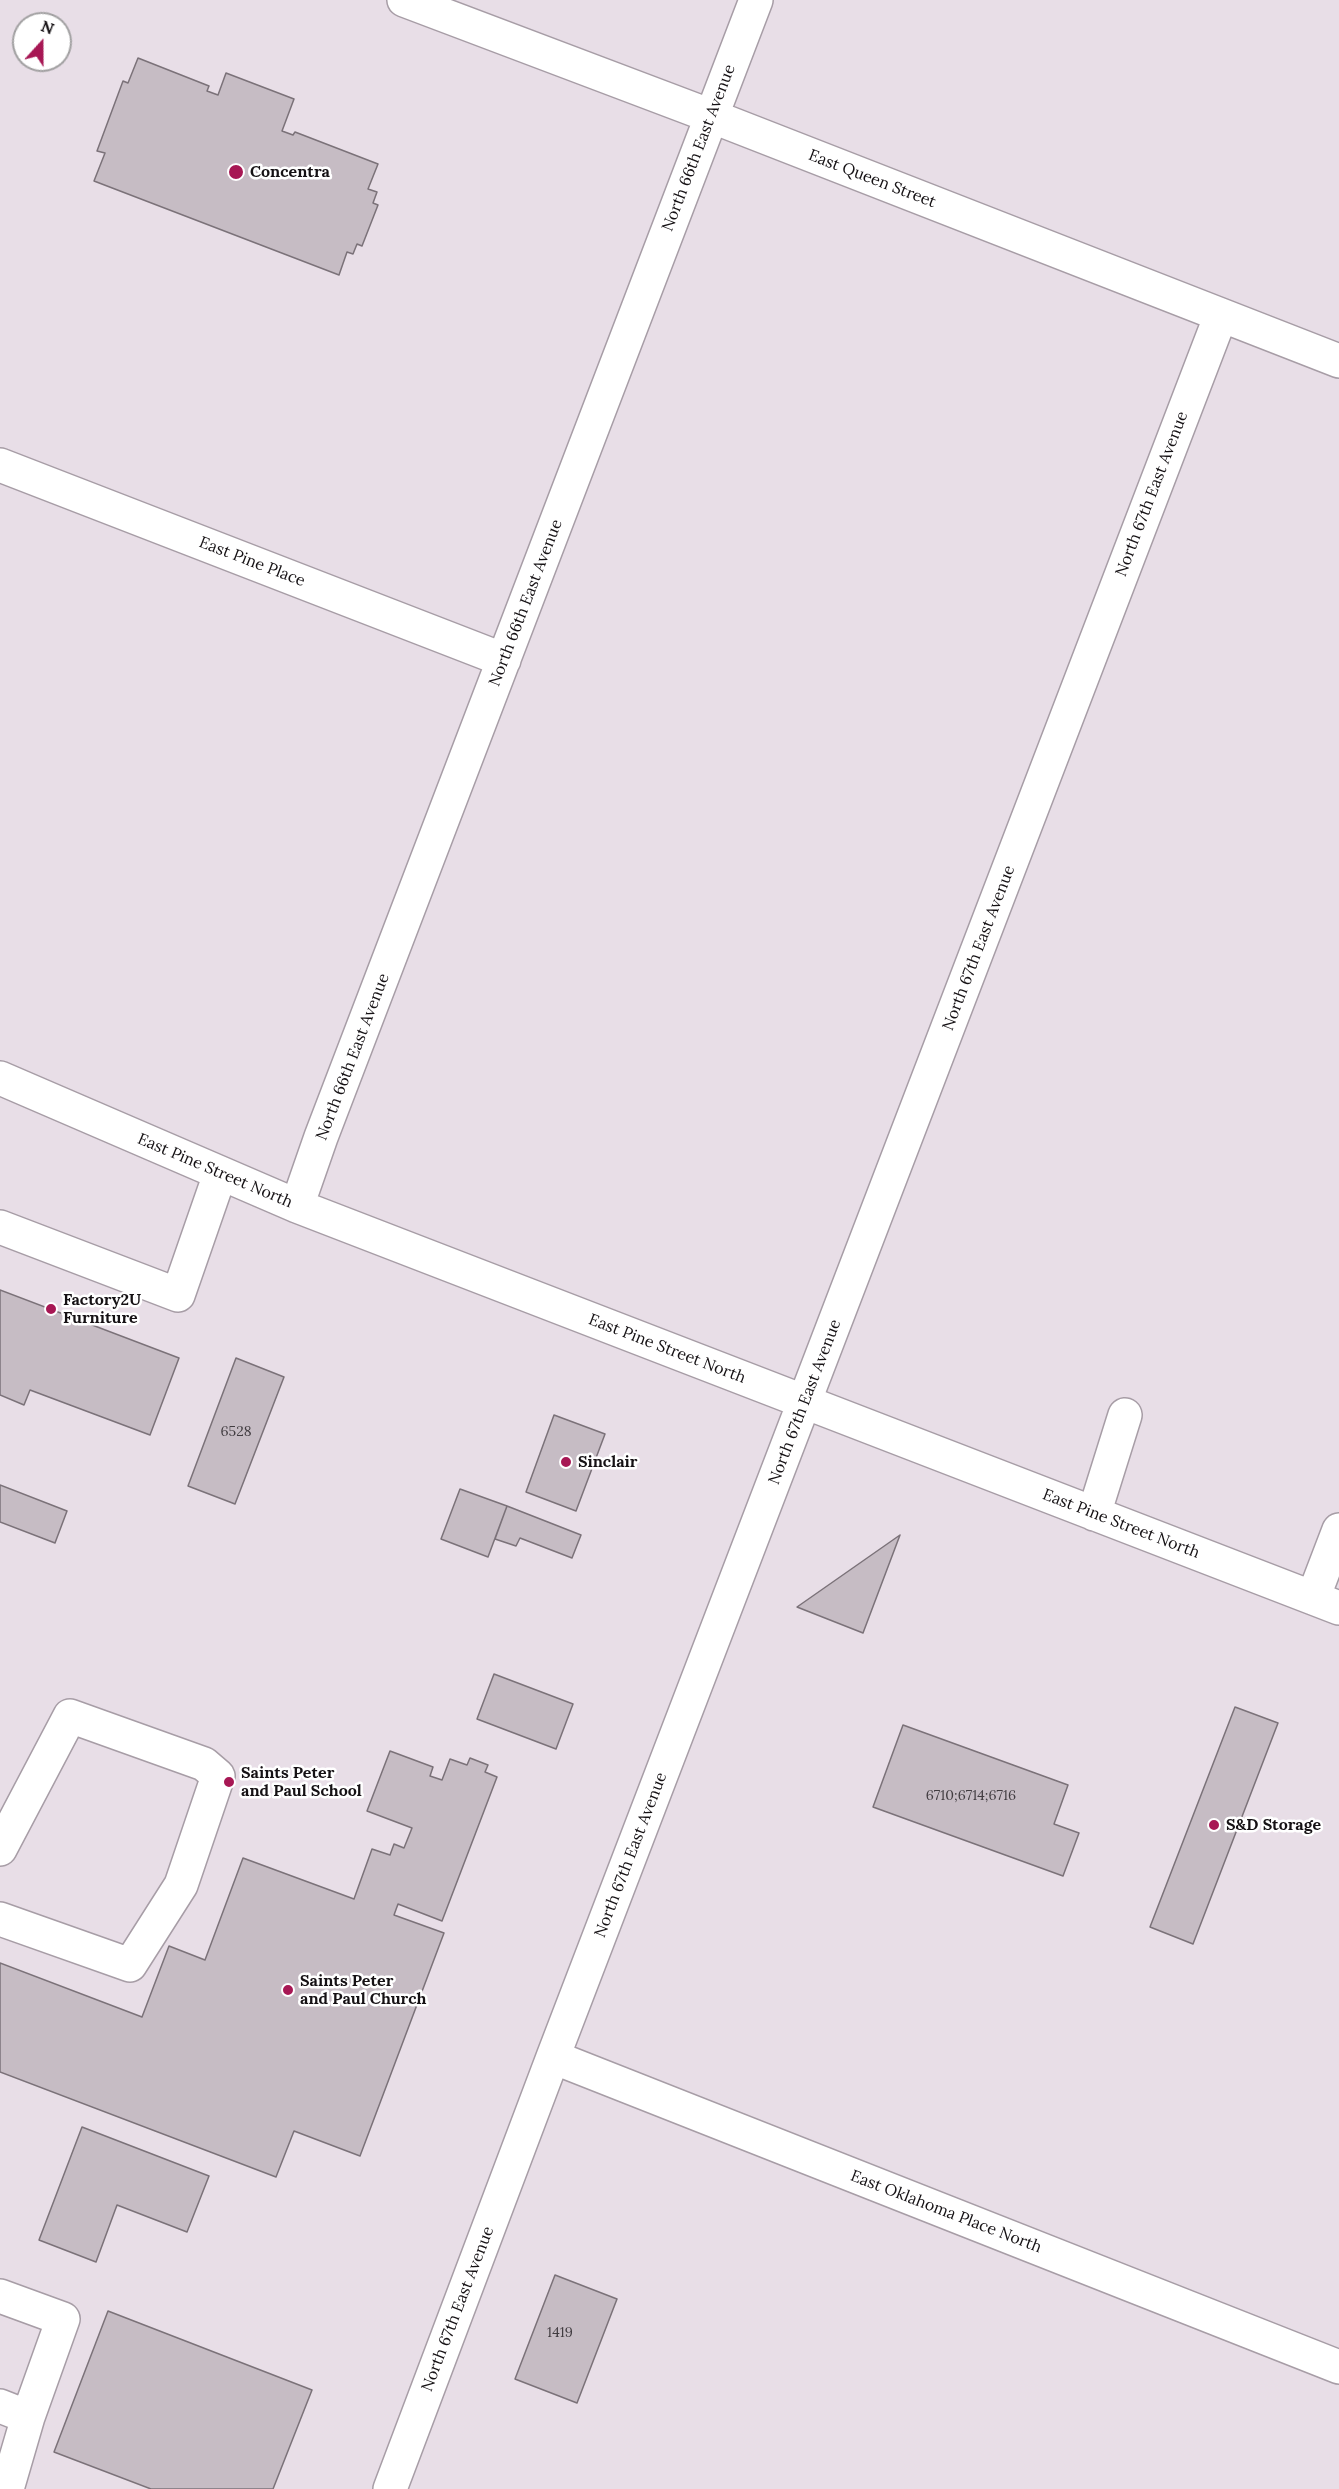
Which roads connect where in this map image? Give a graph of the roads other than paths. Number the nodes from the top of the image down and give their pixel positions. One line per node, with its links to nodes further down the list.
1 (404, 0): 3 (street, East Queen Street)
2 (756, 0): 3 (street, North 66th East Avenue)
3 (711, 116): 4 (street, East Queen Street); 7 (street, North 66th East Avenue)
4 (1221, 315): 5 (street, East Queen Street); 12 (street, North 67th East Avenue)
5 (1339, 361)
6 (0, 465): 7 (street, East Pine Place)
7 (504, 660): 10 (street, North 66th East Avenue)
8 (0, 1078): 9 (street, East Pine Street North)
9 (220, 1174): 10 (street, East Pine Street North); 11 (street)
10 (297, 1206): 12 (street, East Pine Street North)
11 (0, 1227)
12 (805, 1401): 14 (street, East Pine Street North); 19 (street, North 67th East Avenue)
13 (1125, 1415): 14 (street)
14 (1094, 1514): 16 (street, East Pine Street North)
15 (1339, 1530): 16 (street)
16 (1326, 1603)
17 (0, 1849): 18 (street)
18 (0, 1919)
19 (553, 2057): 21 (street, East Oklahoma Place North); 24 (street, North 67th East Avenue)
20 (0, 2296): 22 (street)
21 (1339, 2367)
22 (14, 2411): 23 (street)
23 (7, 2489)
24 (390, 2489)

